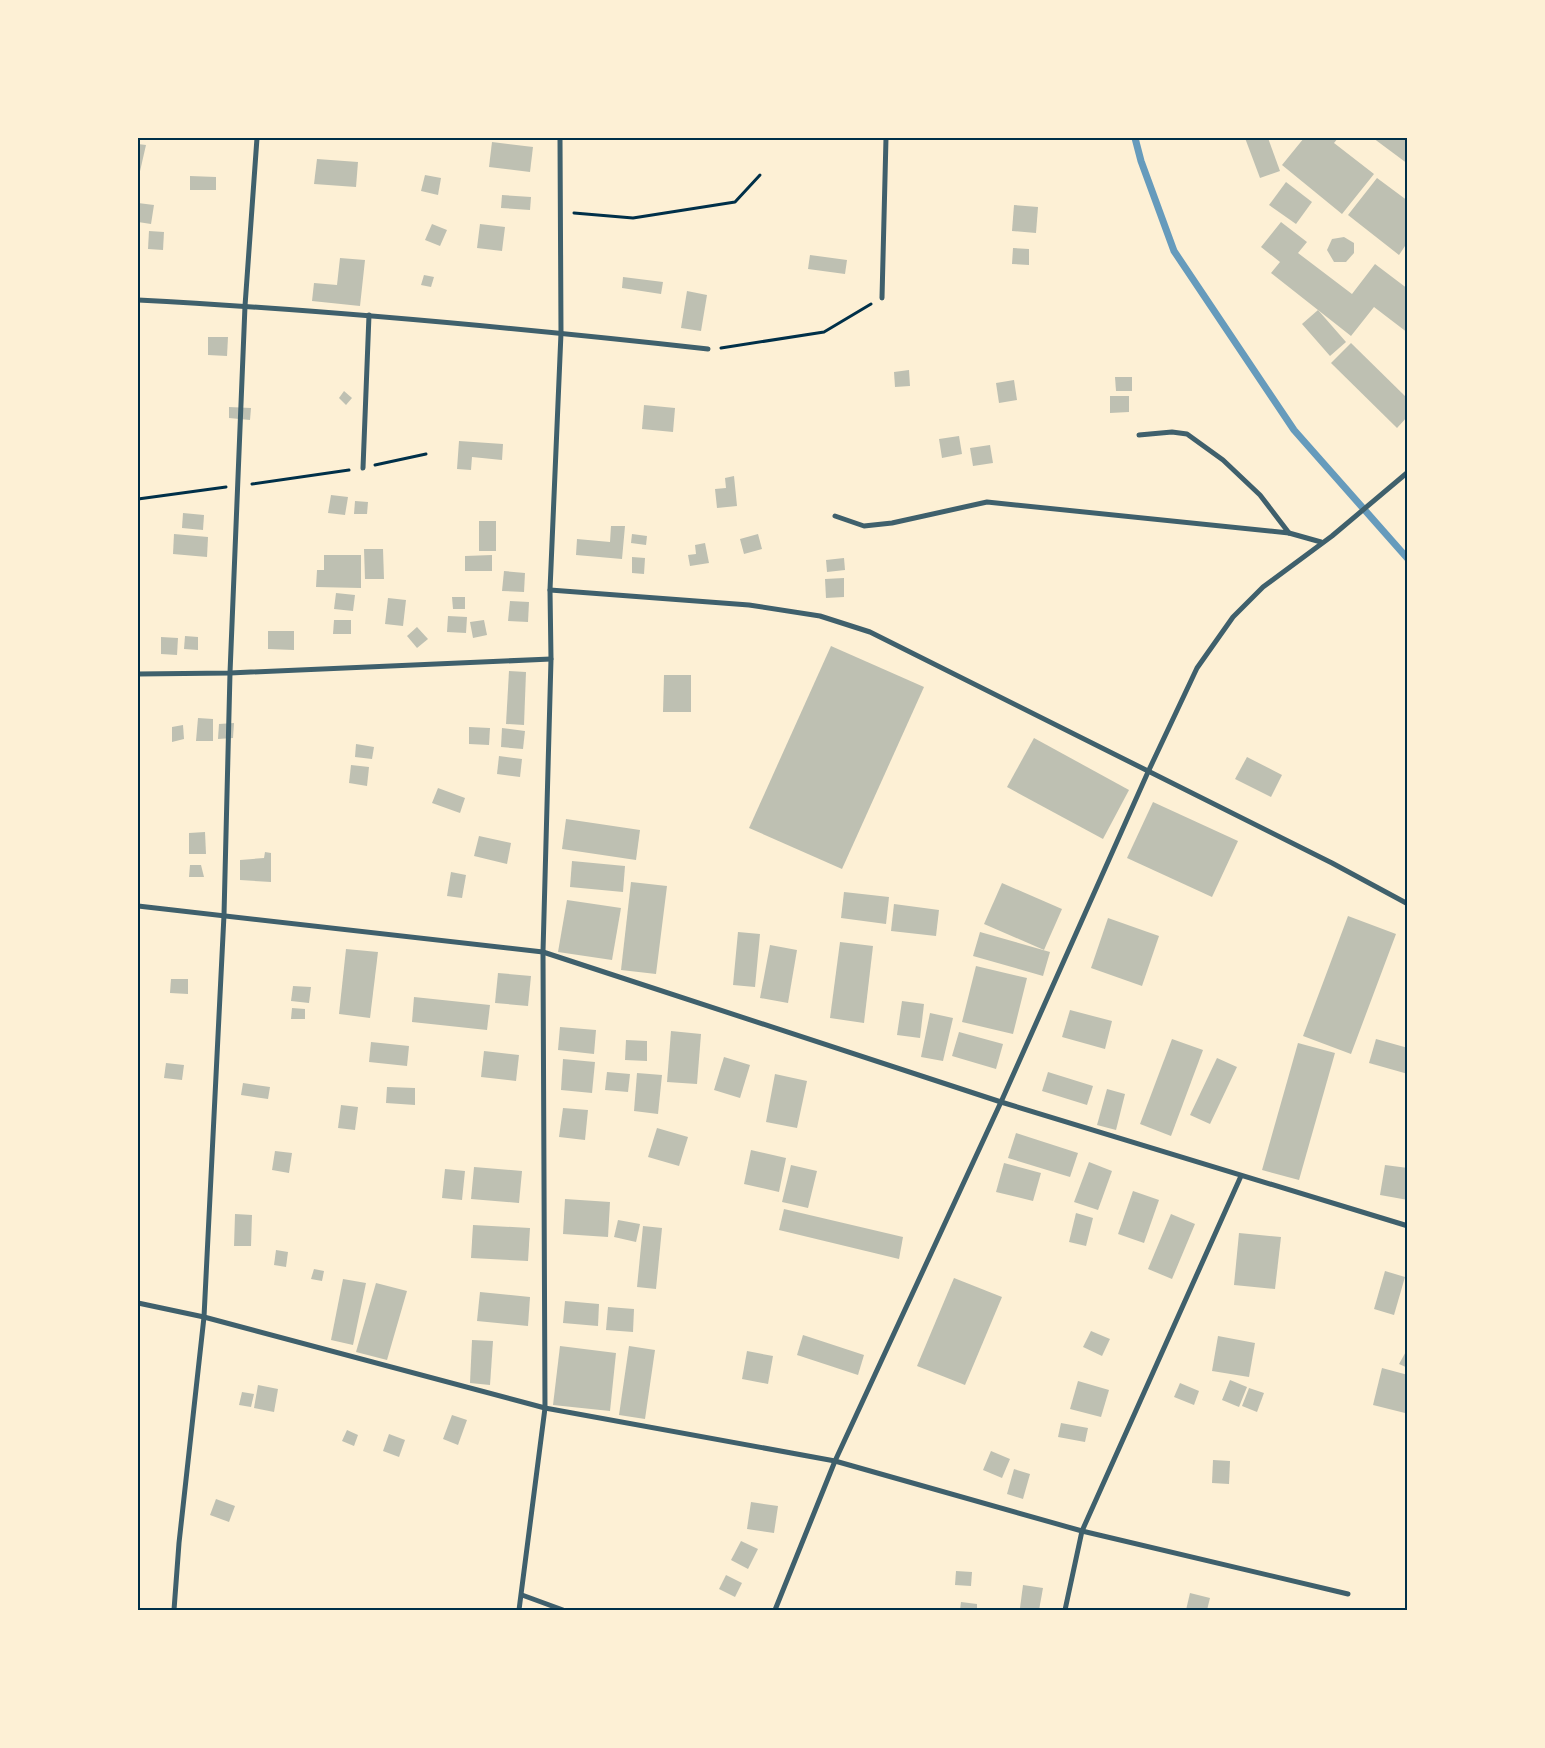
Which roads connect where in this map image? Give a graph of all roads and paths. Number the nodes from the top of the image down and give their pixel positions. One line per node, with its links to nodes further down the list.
1 (257, 138): 8 (street)
2 (560, 138): 5 (street)
3 (886, 138): 6 (street)
4 (760, 175): 5 (path)
5 (559, 212): 10 (street)
6 (882, 298): 11 (path)
7 (138, 300): 8 (street)
8 (245, 306): 9 (street); 16 (street)
9 (369, 315): 10 (street); 14 (street)
10 (561, 332): 11 (street); 21 (street)
11 (708, 350)
12 (1139, 435): 19 (street)
13 (426, 454): 14 (path)
14 (363, 468): 16 (path)
15 (1408, 472): 20 (street)
16 (237, 486): 17 (path); 23 (street)
17 (138, 499)
18 (835, 516): 19 (street)
19 (1289, 533): 20 (street)
20 (1321, 542): 25 (street)
21 (550, 590): 22 (street); 25 (street)
22 (551, 659): 23 (street); 29 (street)
23 (230, 672): 24 (street); 28 (street)
24 (138, 674)
25 (1148, 772): 26 (street); 30 (street)
26 (1408, 904)
27 (138, 906): 28 (street)
28 (224, 915): 29 (street); 34 (street)
29 (543, 952): 30 (street); 35 (street)
30 (1001, 1102): 31 (street); 36 (street)
31 (1241, 1176): 32 (street); 37 (street)
32 (1408, 1226)
33 (138, 1303): 34 (street)
34 (204, 1317): 35 (street); 40 (street)
35 (544, 1408): 36 (street); 39 (street)
36 (834, 1461): 37 (street); 43 (street)
37 (1082, 1531): 38 (street); 44 (street)
38 (1348, 1594)
39 (522, 1595): 41 (street); 42 (street)
40 (174, 1610)
41 (519, 1610)
42 (563, 1610)
43 (775, 1610)
44 (1065, 1610)

